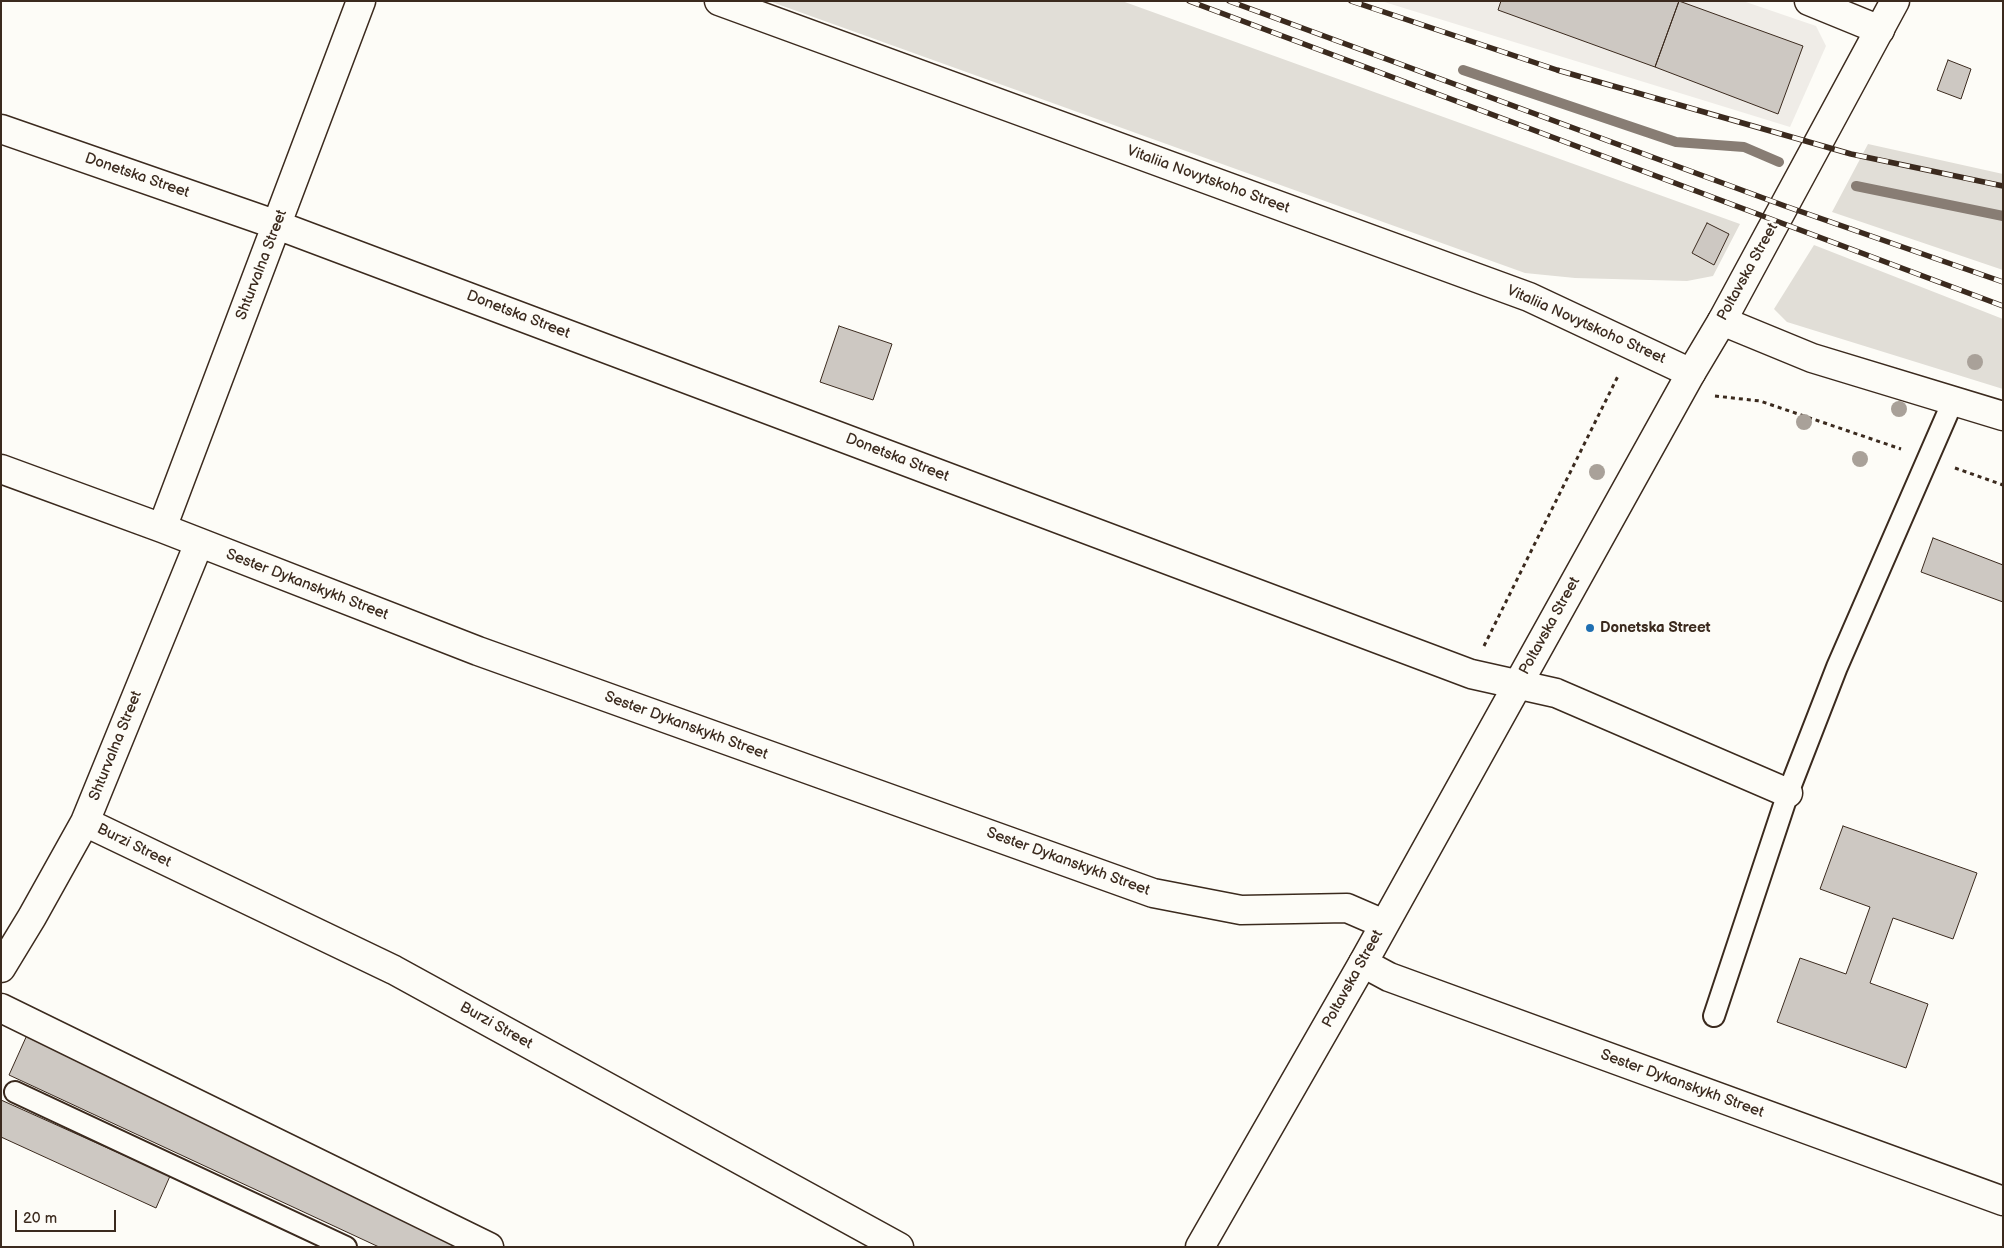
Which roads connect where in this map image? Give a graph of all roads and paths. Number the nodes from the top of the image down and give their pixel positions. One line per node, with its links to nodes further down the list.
1 (361, 1): 7 (street, Shturvalna Street)
2 (719, 1): 9 (street, Vitaliia Novytskoho Street)
3 (1809, 1): 5 (street)
4 (1895, 1): 5 (street, Poltavska Street)
5 (1880, 30): 8 (street, Poltavska Street)
6 (1, 129): 7 (street, Donetska Street)
7 (278, 225): 17 (street, Shturvalna Street); 19 (street, Donetska Street)
8 (1722, 321): 10 (street, Poltavska Street); 12 (street)
9 (1634, 345): 10 (street, Vitaliia Novytskoho Street); 19 (path)
10 (1691, 373): 20 (street, Poltavska Street)
11 (1715, 396): 14 (path)
12 (1953, 401): 13 (street); 14 (lane)
13 (2003, 416)
14 (1928, 458): 16 (path); 21 (lane)
15 (1, 469): 17 (street, Sester Dykanskykh Street)
16 (2003, 485)
17 (162, 528): 18 (street, Sester Dykanskykh Street)
18 (200, 543): 22 (street, Shturvalna Street); 23 (street, Sester Dykanskykh Street)
19 (1471, 674): 20 (street, Donetska Street)
20 (1518, 684): 21 (street, Donetska Street); 23 (street, Poltavska Street)
21 (1788, 794): 27 (lane)
22 (85, 822): 25 (street, Shturvalna Street); 32 (street, Burzi Street)
23 (1384, 924): 24 (street, Poltavska Street)
24 (1363, 963): 29 (street, Sester Dykanskykh Street); 33 (street, Poltavska Street)
25 (1, 968)
26 (1, 1008): 31 (street)
27 (1714, 1016)
28 (15, 1092): 30 (lane)
29 (2003, 1201)
30 (346, 1247)
31 (489, 1247)
32 (899, 1247)
33 (1200, 1247)

